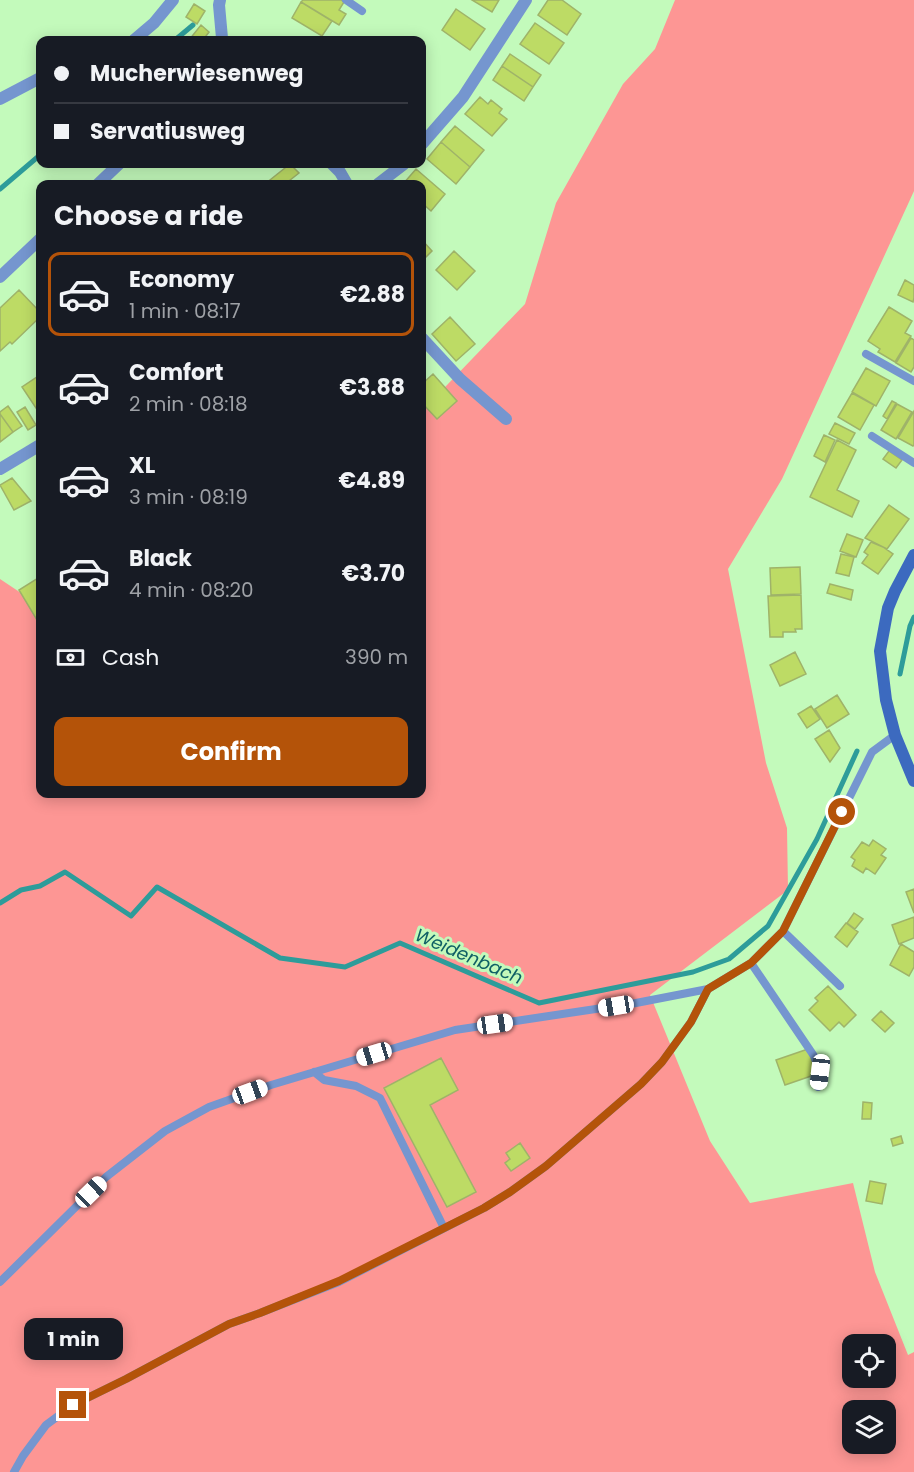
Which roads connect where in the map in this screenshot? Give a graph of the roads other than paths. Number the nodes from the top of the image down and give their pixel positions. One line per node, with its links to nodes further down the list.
1 (173, 0): 6 (street)
2 (220, 0): 7 (street)
3 (346, 0): 5 (lane)
4 (526, 0): 10 (street)
5 (362, 11)
6 (139, 36)
7 (222, 36)
8 (36, 80): 9 (street)
9 (0, 99)
10 (426, 139)
11 (114, 168): 13 (street)
12 (399, 168): 14 (street)
13 (102, 180)
14 (383, 180)
15 (36, 243): 16 (street)
16 (0, 277)
17 (426, 342): 20 (street)
18 (866, 354): 19 (lane)
19 (914, 381)
20 (506, 419)
21 (872, 436): 23 (lane)
22 (36, 447): 24 (street)
23 (914, 463)
24 (0, 469)
25 (914, 555): 26 (main road)
26 (895, 735): 27 (main road); 28 (lane)
27 (913, 774)
28 (783, 931): 29 (lane); 30 (lane)
29 (751, 963): 31 (lane); 33 (lane)
30 (840, 986)
31 (708, 989): 32 (lane); 34 (lane)
32 (314, 1072): 34 (lane); 35 (lane)
33 (818, 1087)
34 (444, 1228): 36 (lane)
35 (0, 1282)
36 (14, 1472)

